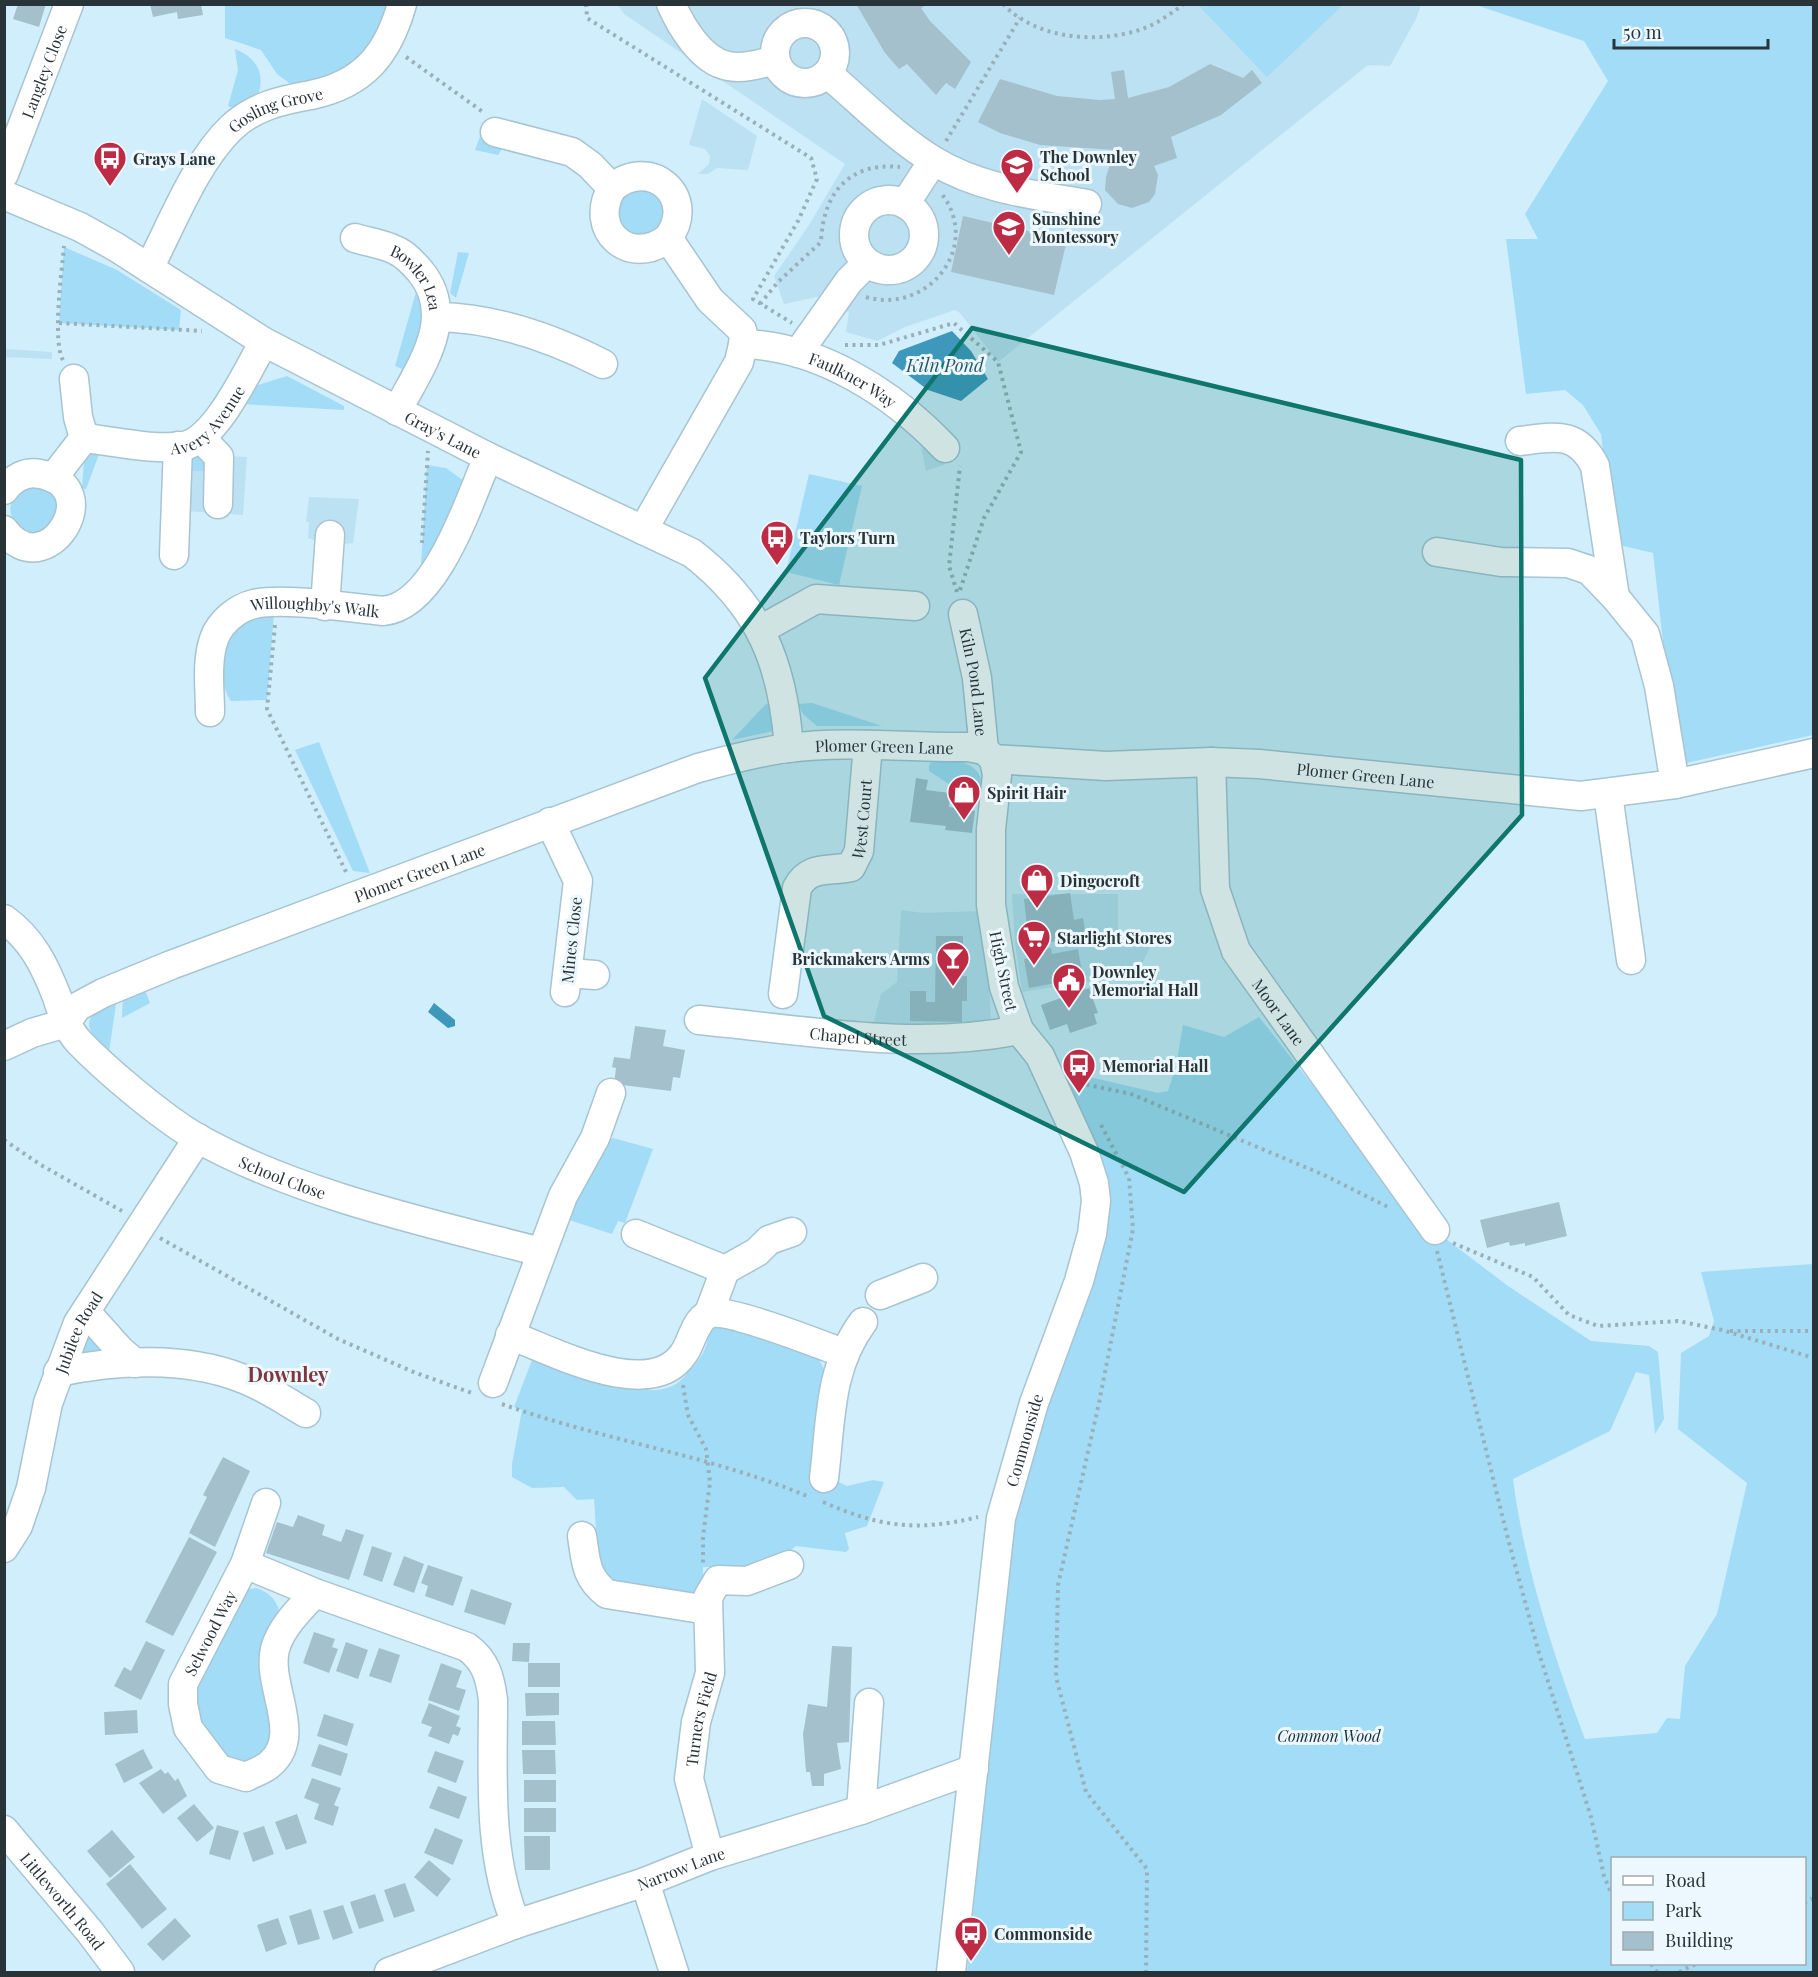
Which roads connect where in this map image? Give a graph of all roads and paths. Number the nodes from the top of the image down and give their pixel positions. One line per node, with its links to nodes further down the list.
1 (69, 4): 14 (street, Langley Close)
2 (402, 4): 9 (street, Gosling Grove)
3 (586, 4): 7 (path)
4 (671, 4): 10 (street)
5 (1003, 4): 8 (path)
6 (1184, 4): 8 (path)
7 (587, 18)
8 (1020, 18): 13 (path)
9 (387, 45): 12 (path); 23 (street, Gosling Grove)
10 (775, 60): 11 (street); 11 (street)
11 (828, 74): 13 (street)
12 (495, 132): 15 (street)
13 (928, 168): 17 (street); 18 (street); 24 (path); 25 (path)
14 (4, 174)
15 (612, 188): 21 (street); 21 (street)
16 (4, 195): 19 (street, Gray's Lane)
17 (905, 204): 22 (street); 22 (street)
18 (1087, 204)
19 (67, 221): 23 (street, Gray's Lane); 28 (path)
20 (355, 238): 26 (street, Bowler Lea)
21 (668, 238): 30 (street)
22 (867, 263): 32 (street)
23 (148, 268): 27 (street, Gray's Lane)
24 (861, 296)
25 (760, 304)
26 (438, 317): 33 (street); 35 (street, Bowler Lea)
27 (233, 322): 28 (path); 29 (street, Gray's Lane)
28 (59, 323): 34 (path)
29 (264, 342): 35 (street, Gray's Lane); 39 (street, Avery Avenue)
30 (743, 344): 32 (street, Faulkner Way); 46 (street)
31 (844, 345): 53 (path)
32 (798, 353): 40 (street, Faulkner Way)
33 (603, 364)
34 (74, 379): 37 (street)
35 (397, 411): 36 (street, Gray's Lane)
36 (435, 430): 41 (street, Gray's Lane); 50 (path)
37 (84, 438): 39 (street, Avery Avenue); 42 (street)
38 (1520, 441): 51 (street)
39 (190, 442): 44 (street); 49 (street)
40 (945, 448)
41 (488, 457): 46 (street, Gray's Lane); 54 (street, Willoughby's Walk)
42 (53, 478): 43 (street); 45 (street)
43 (4, 490)
44 (218, 504)
45 (4, 530)
46 (643, 530): 56 (street, Gray's Lane)
47 (330, 535): 54 (street)
48 (1437, 552): 51 (street)
49 (174, 555)
50 (422, 555)
51 (1615, 597): 63 (street)
52 (277, 603): 54 (street, Willoughby's Walk); 57 (street, Willoughby's Walk); 66 (path)
53 (961, 605): 61 (street, Kiln Pond Lane)
54 (325, 606)
55 (915, 606): 56 (street)
56 (760, 630): 59 (street, Gray's Lane)
57 (210, 712)
58 (868, 745): 59 (street, Plomer Green Lane); 61 (street, Plomer Green Lane); 70 (street, West Court)
59 (789, 748): 65 (street, Plomer Green Lane)
60 (1814, 753): 63 (street, Plomer Green Lane)
61 (989, 754): 62 (street, Plomer Green Lane); 73 (street, High Street)
62 (1212, 762): 64 (street, Plomer Green Lane); 82 (street, Moor Lane)
63 (1675, 784): 64 (street, Plomer Green Lane)
64 (1608, 794): 68 (street)
65 (550, 822): 66 (street, Plomer Green Lane); 69 (street, Mines Close)
66 (358, 896): 72 (street, Plomer Green Lane)
67 (4, 920): 72 (street, School Close)
68 (1631, 960)
69 (576, 980)
70 (783, 994)
71 (699, 1020): 73 (street, Chapel Street)
72 (66, 1023): 74 (street, Plomer Green Lane); 79 (street, School Close)
73 (1019, 1030): 75 (street, High Street)
74 (4, 1046)
75 (1065, 1081): 76 (path); 80 (street, High Street); 81 (path)
76 (1083, 1092)
77 (611, 1093): 85 (street)
78 (1098, 1121): 123 (path)
79 (198, 1138): 85 (street, School Close); 89 (street, Jubilee Road)
80 (1096, 1201): 111 (street, Commonside)
81 (1394, 1210)
82 (1435, 1230): 92 (path); 116 (path)
83 (792, 1232): 86 (street)
84 (636, 1234): 86 (street)
85 (541, 1252): 94 (street)
86 (725, 1269): 90 (street)
87 (923, 1278): 88 (street)
88 (880, 1295)
89 (86, 1312): 97 (street); 98 (street, Jubilee Road)
90 (710, 1313): 94 (street); 95 (street)
91 (861, 1324): 95 (street)
92 (1722, 1330): 93 (path); 96 (path)
93 (1814, 1331)
94 (510, 1335): 100 (street)
95 (843, 1353): 102 (street)
96 (1814, 1358)
97 (135, 1363): 98 (street); 101 (street)
98 (58, 1372): 105 (street, Jubilee Road)
99 (684, 1375): 109 (path)
100 (493, 1383)
101 (306, 1413)
102 (824, 1479)
103 (266, 1503): 106 (street, Selwood Way)
104 (582, 1536): 109 (street)
105 (4, 1548)
106 (245, 1564): 108 (street); 108 (street, Selwood Way)
107 (789, 1565): 109 (street)
108 (315, 1593): 117 (street)
109 (711, 1596): 114 (street, Turners Field)
110 (868, 1703): 112 (street)
111 (974, 1769): 112 (street, Narrow Lane); 122 (street, Commonside)
112 (861, 1810): 114 (street, Narrow Lane)
113 (4, 1830): 120 (street, Littleworth Road)
114 (710, 1856): 115 (street, Narrow Lane)
115 (645, 1882): 117 (street, Narrow Lane); 121 (street)
116 (1611, 1893)
117 (516, 1924): 119 (street, Narrow Lane)
118 (1694, 1965): 124 (path)
119 (400, 1971)
120 (120, 1972)
121 (674, 1972)
122 (951, 1972)
123 (1146, 1972)
124 (1679, 1972)

